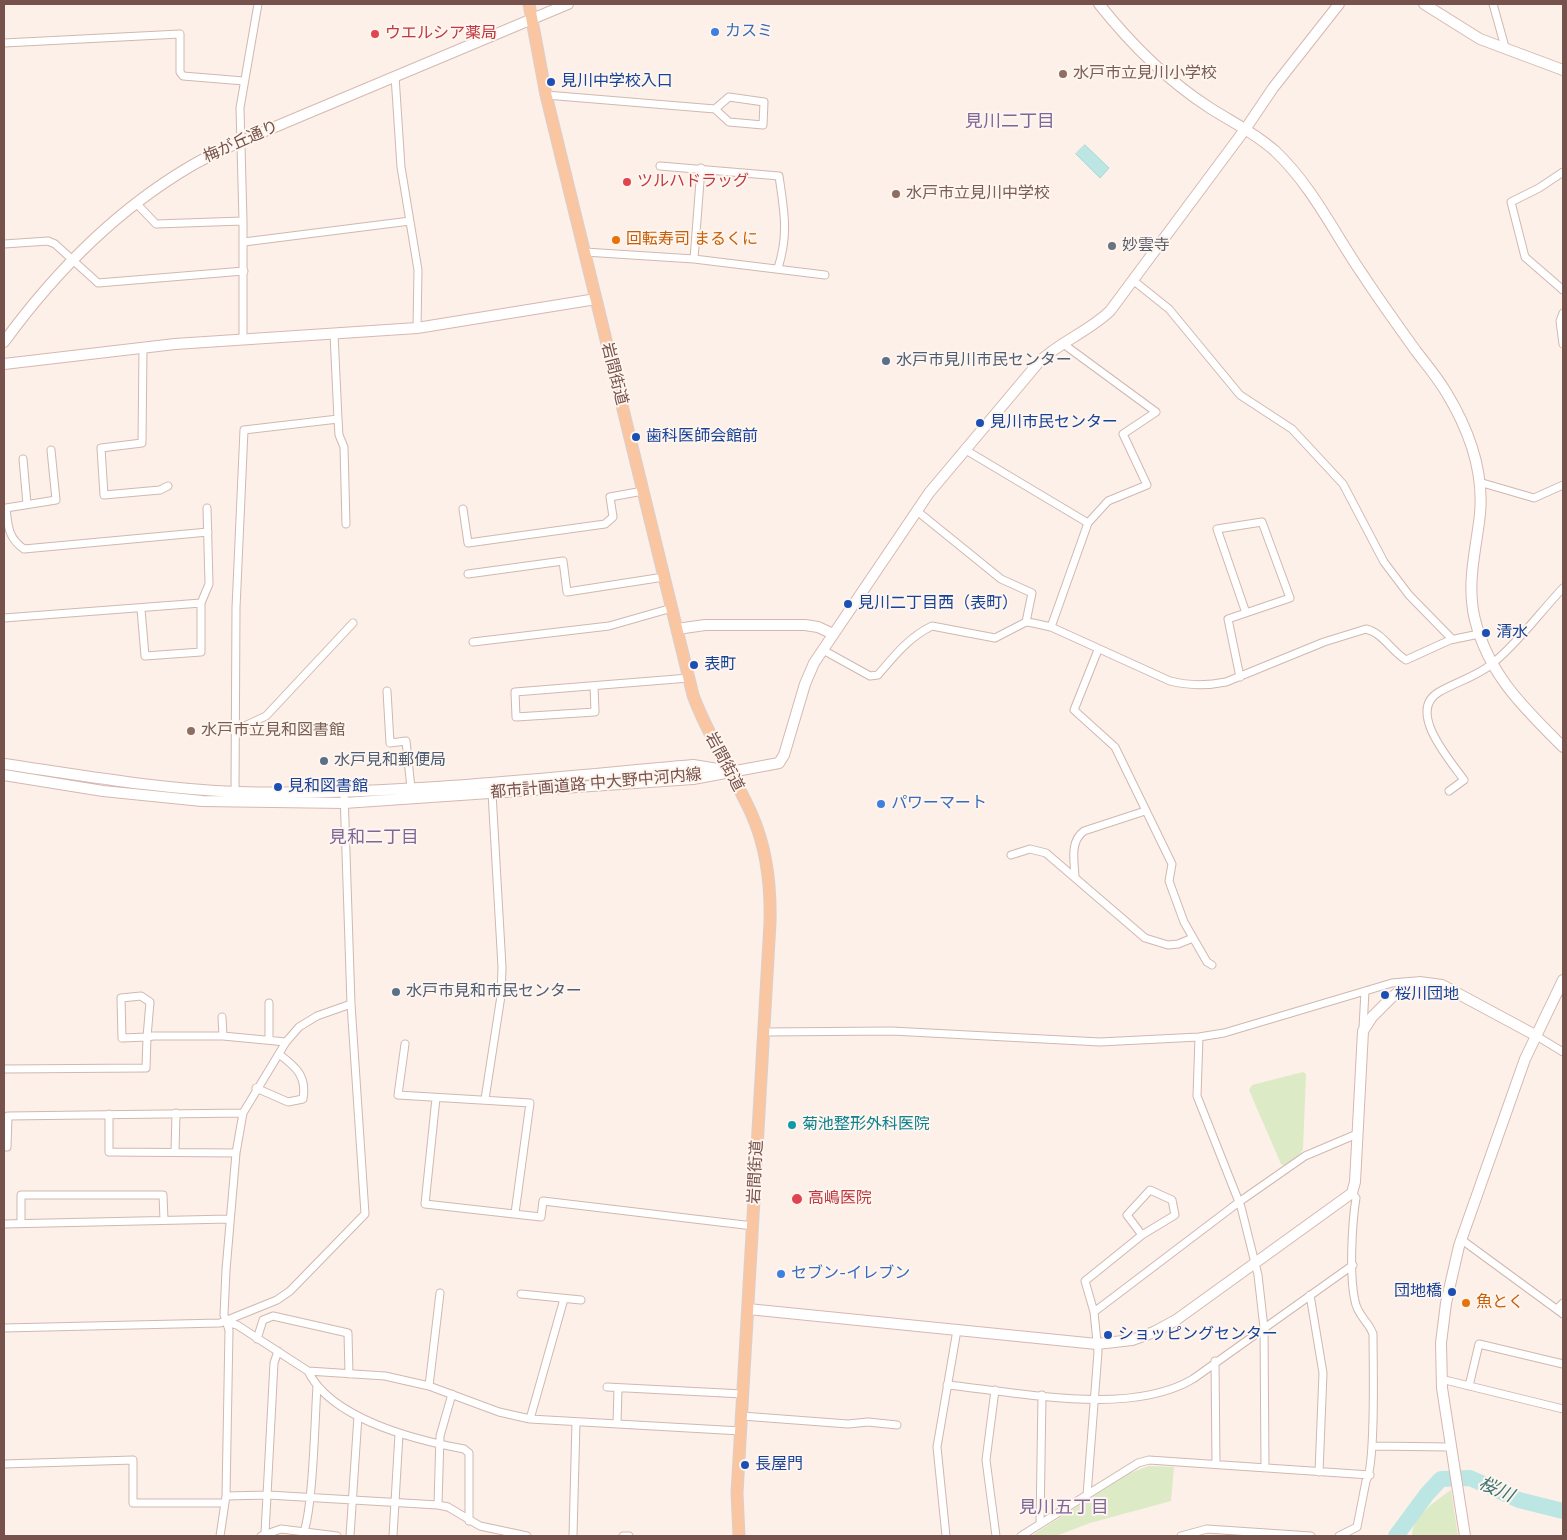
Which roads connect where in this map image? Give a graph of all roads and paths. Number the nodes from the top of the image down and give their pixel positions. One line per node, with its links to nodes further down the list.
1 (258, 4): 13 (street)
2 (528, 4): 8 (main road, 岩間街道)
3 (568, 4): 8 (street, 梅が丘通り)
4 (1100, 4): 16 (street)
5 (1339, 4): 16 (street)
6 (1424, 4): 10 (street)
7 (1493, 4): 10 (street)
8 (531, 18): 12 (street, 梅が丘通り); 14 (main road, 岩間街道)
9 (4, 43): 13 (street)
10 (1505, 47): 11 (street)
11 (1563, 70)
12 (395, 76): 17 (street, 梅が丘通り); 23 (street)
13 (244, 81): 17 (street)
14 (546, 95): 15 (street); 26 (main road, 岩間街道)
15 (715, 109): 15 (street)
16 (1246, 128): 32 (street); 48 (street)
17 (239, 142): 21 (street, 梅が丘通り); 22 (street)
18 (660, 166): 19 (street)
19 (701, 168): 27 (street); 29 (street)
20 (1563, 172): 33 (street)
21 (136, 203): 22 (street); 28 (street, 梅が丘通り)
22 (243, 221): 24 (street)
23 (410, 221): 24 (street); 36 (street)
24 (244, 242): 30 (street)
25 (4, 244): 28 (street)
26 (585, 252): 27 (street); 34 (main road, 岩間街道)
27 (694, 259): 29 (street)
28 (71, 261): 30 (street); 39 (street, 梅が丘通り)
29 (778, 268): 31 (street)
30 (244, 271): 38 (street)
31 (825, 275)
32 (1134, 280): 40 (street); 74 (street)
33 (1563, 290)
34 (596, 299): 36 (street); 51 (main road, 岩間街道)
35 (1563, 313): 41 (street)
36 (417, 328): 37 (street)
37 (334, 334): 38 (street); 44 (street)
38 (243, 340): 42 (street)
39 (4, 342)
40 (1062, 343): 45 (street); 56 (street)
41 (1563, 344)
42 (143, 348): 43 (street); 50 (street)
43 (4, 364)
44 (338, 420): 57 (street); 83 (street)
45 (964, 449): 55 (street); 56 (street)
46 (51, 450): 52 (street)
47 (23, 459): 52 (street)
48 (1479, 482): 49 (street); 73 (street)
49 (1563, 485)
50 (168, 486)
51 (643, 491): 54 (street); 61 (main road, 岩間街道)
52 (27, 504): 58 (street)
53 (208, 508): 59 (street)
54 (463, 510)
55 (917, 511): 69 (street); 72 (street)
56 (1088, 523): 70 (street)
57 (346, 524)
58 (6, 532): 59 (street)
59 (208, 532): 63 (street)
60 (468, 574): 61 (street)
61 (664, 577): 65 (main road, 岩間街道)
62 (1563, 588): 78 (street)
63 (201, 603): 64 (street); 64 (street)
64 (141, 608): 67 (street)
65 (672, 608): 71 (main road, 岩間街道); 75 (street)
66 (1246, 613): 66 (street); 79 (street)
67 (4, 618)
68 (353, 622): 83 (street)
69 (1026, 622): 70 (street); 76 (street)
70 (1051, 627): 77 (street)
71 (677, 629): 72 (street); 80 (main road, 岩間街道)
72 (833, 634): 76 (street)
73 (1480, 634): 74 (street); 78 (street)
74 (1452, 639): 79 (street)
75 (473, 642)
76 (822, 650): 86 (street)
77 (1098, 650): 79 (street); 94 (street)
78 (1492, 664): 84 (street); 89 (street)
79 (1240, 677)
80 (689, 678): 81 (street); 86 (main road, 岩間街道)
81 (594, 686): 81 (street)
82 (387, 691): 88 (street)
83 (236, 730): 90 (street)
84 (1563, 747)
85 (4, 764): 90 (street, 都市計画道路 中大野中河内線)
86 (730, 771): 88 (street, 都市計画道路 中大野中河内線); 92 (street, 都市計画道路 中大野中河内線); 106 (main road, 岩間街道)
87 (4, 775): 93 (street, 都市計画道路 中大野中河内線)
88 (412, 788): 91 (street, 都市計画道路 中大野中河内線)
89 (1449, 790)
90 (235, 792): 91 (street, 都市計画道路 中大野中河内線)
91 (344, 792): 93 (street)
92 (492, 793): 93 (street, 都市計画道路 中大野中河内線); 119 (street)
93 (344, 803): 103 (street)
94 (1146, 811): 96 (street); 97 (street)
95 (1012, 855): 96 (street)
96 (1074, 876): 97 (street)
97 (1193, 938): 98 (street)
98 (1212, 965)
99 (1563, 980): 107 (street)
100 (1419, 982): 101 (street); 105 (street); 107 (street)
101 (1365, 991): 105 (street); 110 (street)
102 (269, 1003): 111 (street)
103 (351, 1004): 112 (street); 149 (street)
104 (222, 1017): 108 (street)
105 (1363, 1031): 123 (street)
106 (764, 1032): 110 (street); 134 (main road, 岩間街道)
107 (1536, 1034): 114 (street); 136 (street)
108 (223, 1036): 109 (street); 111 (street)
109 (147, 1037): 109 (street); 116 (street)
110 (1200, 1037): 128 (street)
111 (269, 1040): 112 (street)
112 (286, 1042): 115 (street)
113 (405, 1044): 118 (street)
114 (1563, 1052)
115 (279, 1054): 117 (street); 117 (street)
116 (4, 1069)
117 (256, 1088): 121 (street)
118 (436, 1098): 119 (street); 129 (street)
119 (484, 1099): 129 (street)
120 (176, 1113): 121 (street); 122 (street); 125 (street)
121 (243, 1113): 126 (street)
122 (109, 1114): 124 (street); 125 (street)
123 (1358, 1134): 127 (street); 128 (street)
124 (4, 1147)
125 (175, 1151): 126 (street)
126 (236, 1153): 130 (street)
127 (1352, 1193): 137 (street); 138 (street)
128 (1239, 1202): 137 (street); 147 (street)
129 (514, 1213): 134 (street)
130 (229, 1219): 131 (street); 149 (street)
131 (164, 1220): 132 (street); 132 (street)
132 (20, 1223): 133 (street)
133 (4, 1224)
134 (753, 1226): 145 (main road, 岩間街道)
135 (1142, 1235): 135 (street); 147 (street)
136 (1462, 1240): 146 (street); 160 (street)
137 (1256, 1263): 151 (street); 154 (street)
138 (1353, 1265): 141 (street); 182 (street)
139 (440, 1293): 163 (street)
140 (520, 1294): 142 (street)
141 (1310, 1295): 151 (street); 187 (street)
142 (564, 1299): 143 (street); 175 (street)
143 (580, 1300)
144 (1563, 1304): 146 (street)
145 (748, 1309): 152 (street); 169 (main road, 岩間街道)
146 (1557, 1309): 148 (street)
147 (1094, 1312): 154 (street)
148 (1563, 1314)
149 (226, 1322): 150 (street); 153 (street); 191 (street)
150 (4, 1328)
151 (1264, 1328): 156 (street); 186 (street)
152 (957, 1330): 154 (street); 161 (street)
153 (257, 1339): 155 (street); 159 (street)
154 (1097, 1344): 171 (street)
155 (278, 1351): 158 (street); 190 (street)
156 (1215, 1361): 171 (street); 185 (street)
157 (1563, 1364): 164 (street)
158 (308, 1371): 159 (street); 162 (street)
159 (349, 1374): 163 (street)
160 (1441, 1379): 164 (street); 183 (street)
161 (948, 1385): 167 (street); 209 (street)
162 (317, 1386): 173 (street); 192 (street)
163 (430, 1386): 168 (street)
164 (1469, 1386): 172 (street)
165 (607, 1387): 166 (street)
166 (618, 1388): 169 (street); 177 (street)
167 (995, 1390): 170 (street); 210 (street)
168 (452, 1394): 175 (street); 181 (street)
169 (743, 1394): 174 (main road, 岩間街道)
170 (1042, 1395): 171 (street); 197 (street)
171 (1093, 1400): 189 (street)
172 (1563, 1408)
173 (358, 1416): 180 (street); 193 (street)
174 (742, 1416): 178 (street); 179 (main road, 岩間街道)
175 (530, 1419): 176 (street)
176 (576, 1422): 177 (street); 207 (street)
177 (617, 1424): 179 (street)
178 (897, 1425)
179 (741, 1431): 208 (main road, 岩間街道)
180 (399, 1434): 181 (street); 194 (street)
181 (440, 1444): 195 (street); 196 (street)
182 (1372, 1446): 183 (street); 188 (street)
183 (1450, 1447): 216 (street)
184 (4, 1464): 191 (street)
185 (1216, 1464): 186 (street); 189 (street)
186 (1265, 1468): 187 (street)
187 (1319, 1472): 188 (street)
188 (1370, 1476): 215 (street)
189 (1087, 1495): 197 (street)
190 (268, 1496): 191 (street); 192 (street); 201 (street)
191 (224, 1499): 202 (street)
192 (309, 1499): 193 (street); 199 (street)
193 (353, 1501): 194 (street); 204 (street)
194 (395, 1503): 195 (street); 205 (street)
195 (438, 1505): 196 (street)
196 (469, 1521): 206 (street)
197 (1040, 1524): 211 (street)
198 (1206, 1532): 200 (street); 212 (street)
199 (304, 1534): 201 (street); 203 (street)
200 (1254, 1534): 213 (street)
201 (263, 1535)
202 (220, 1536)
203 (337, 1536)
204 (350, 1536)
205 (393, 1536)
206 (527, 1536)
207 (573, 1536)
208 (739, 1536)
209 (946, 1536)
210 (996, 1536)
211 (1021, 1536)
212 (1181, 1536)
213 (1302, 1536): 214 (street)
214 (1311, 1536)
215 (1338, 1536)
216 (1466, 1536)

